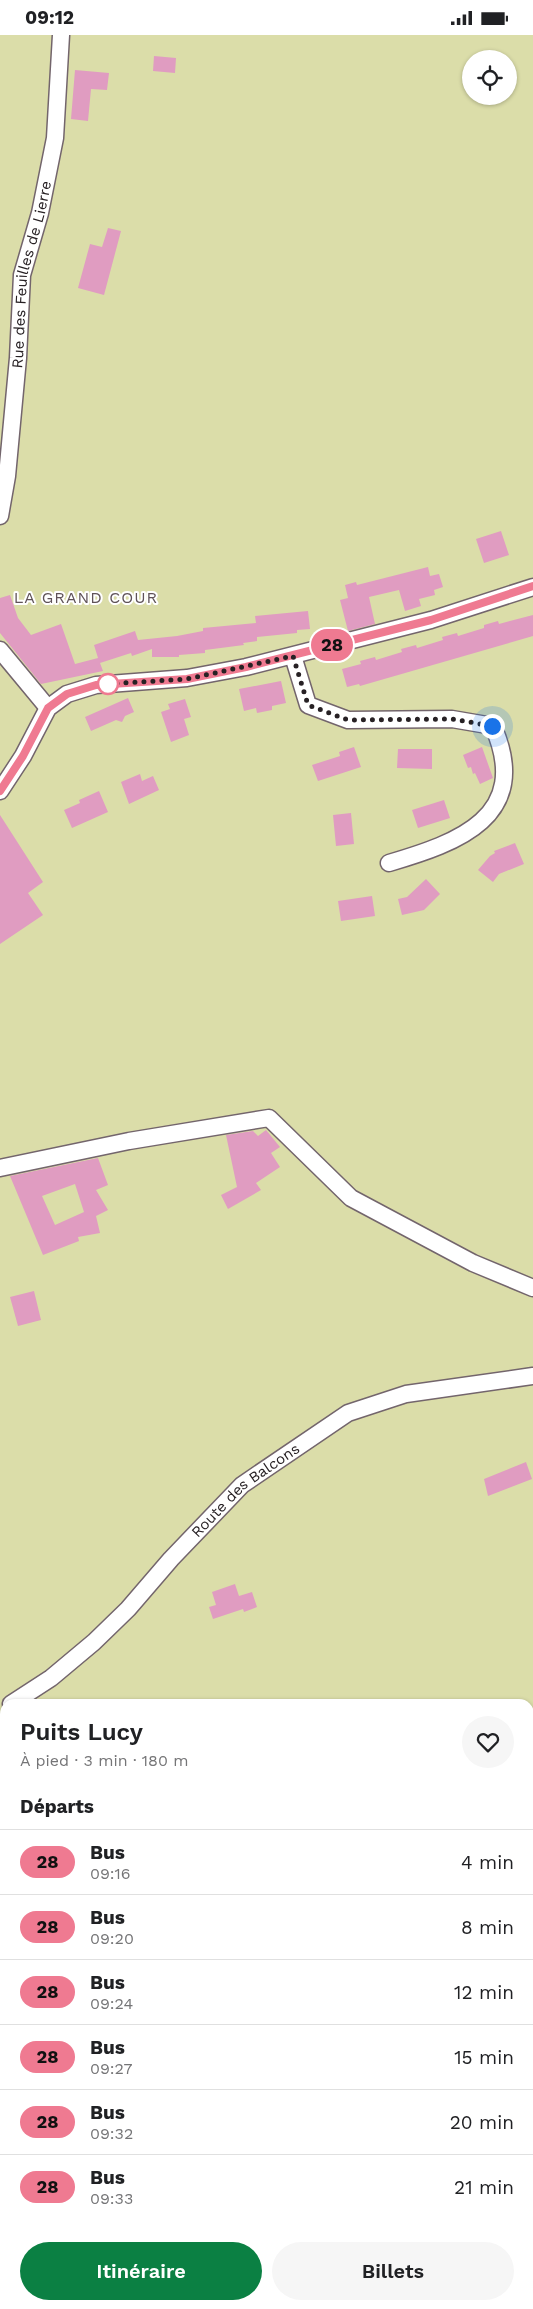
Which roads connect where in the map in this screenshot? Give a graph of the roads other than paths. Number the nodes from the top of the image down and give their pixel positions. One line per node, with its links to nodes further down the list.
1 (62, 35): 2 (street, Rue des Feuilles de Lierre)
2 (0, 516)
3 (533, 587): 5 (street)
4 (0, 650): 6 (street)
5 (293, 656): 6 (street); 8 (street)
6 (48, 708): 7 (street)
7 (0, 791)
8 (389, 863)
9 (0, 1168): 10 (street)
10 (533, 1288)
11 (533, 1376): 12 (street, Route des Balcons)
12 (18, 1699)

